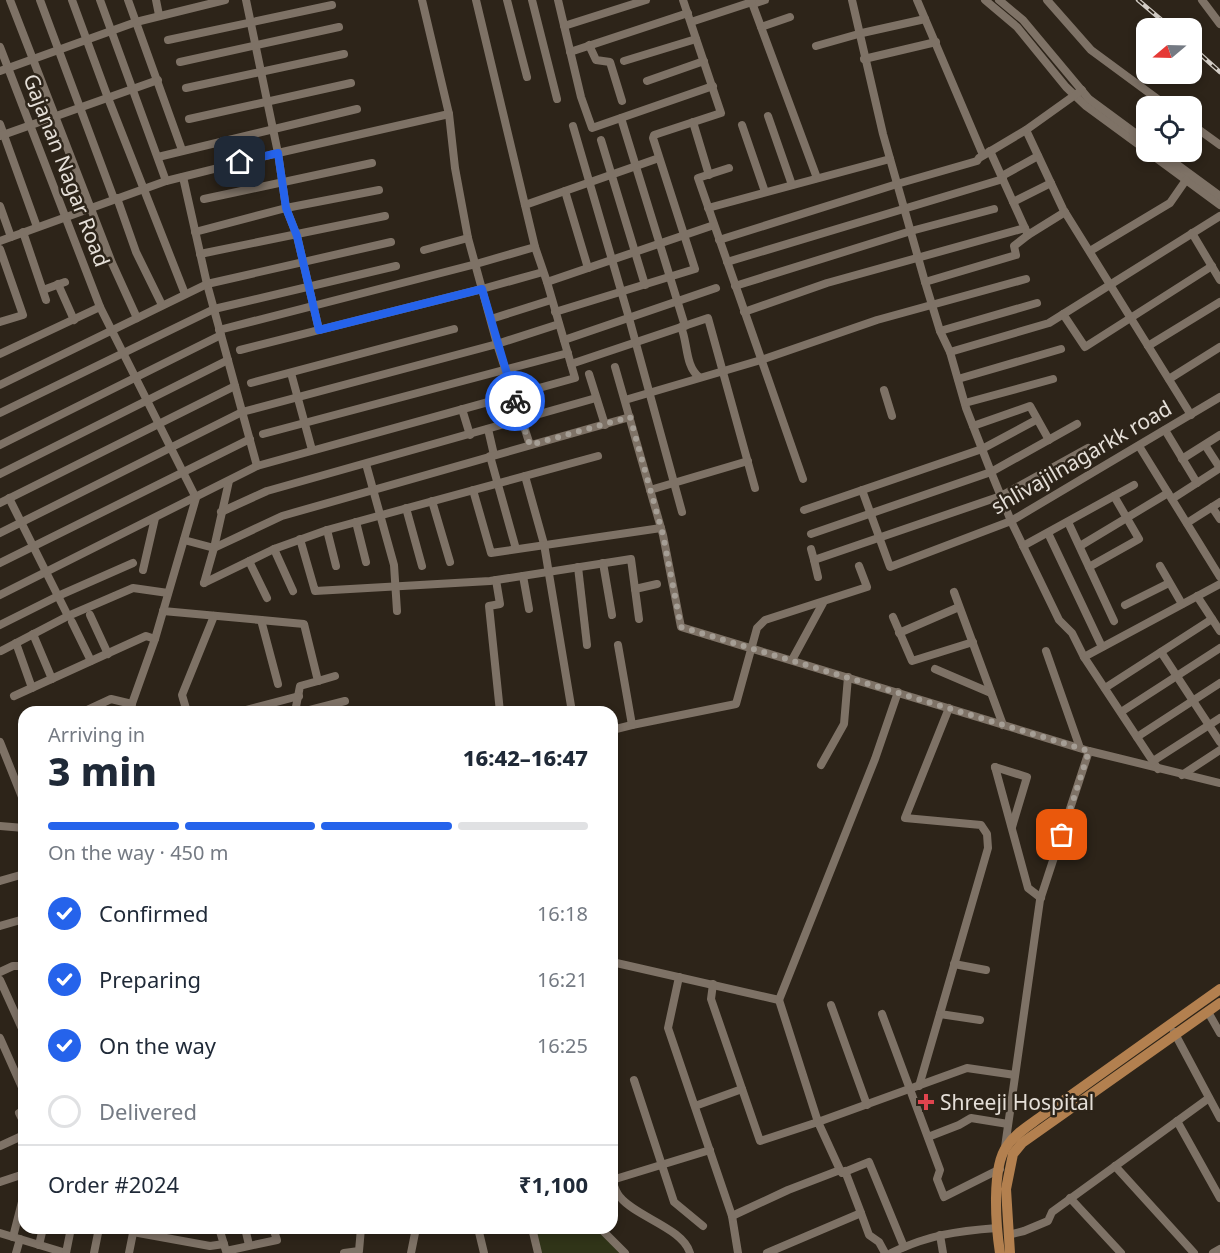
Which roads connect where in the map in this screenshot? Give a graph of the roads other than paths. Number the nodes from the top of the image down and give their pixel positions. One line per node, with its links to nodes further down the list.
1 (10, 0): 50 (street)
2 (40, 0): 46 (street)
3 (72, 0): 39 (street)
4 (100, 0): 36 (street)
5 (128, 0): 29 (street)
6 (156, 0): 26 (street)
7 (225, 0): 26 (street)
8 (246, 0): 31 (street)
9 (422, 0): 72 (street)
10 (476, 0): 122 (street)
11 (507, 0): 57 (street)
12 (532, 0): 67 (street)
13 (558, 0): 33 (street)
14 (646, 0): 33 (street)
15 (683, 0): 25 (street)
16 (765, 0): 23 (street)
17 (852, 0): 37 (street)
18 (917, 0): 28 (street)
19 (985, 0): 64 (street)
20 (999, 0): 64 (street)
21 (1047, 0): 65 (street)
22 (1202, 0): 32 (street)
23 (752, 2): 30 (street); 35 (street)
24 (332, 4): 31 (street)
25 (688, 13): 30 (street); 42 (street)
26 (159, 15): 29 (street)
27 (790, 17): 35 (street)
28 (925, 19): 37 (street); 41 (street)
29 (136, 22): 36 (street); 58 (street)
30 (691, 22): 38 (street)
31 (250, 23): 40 (street); 43 (street)
32 (1220, 24)
33 (564, 26): 47 (street)
34 (339, 27): 43 (street)
35 (761, 27): 105 (street)
36 (112, 31): 39 (street); 63 (street)
37 (859, 34): 44 (street); 49 (street)
38 (696, 39): 51 (street); 53 (street)
39 (87, 40): 46 (street); 66 (street)
40 (168, 40)
41 (936, 42): 49 (street); 92 (street)
42 (589, 45): 47 (street); 68 (street)
43 (255, 46): 52 (street); 56 (street)
44 (816, 46)
45 (0, 47): 54 (street, Gajanan Nagar Road)
46 (60, 50): 50 (street); 70 (street)
47 (570, 52): 75 (street)
48 (344, 54): 56 (street)
49 (864, 59): 96 (street)
50 (33, 60): 54 (street); 74 (street)
51 (624, 61)
52 (180, 62)
53 (704, 62): 59 (street); 61 (street)
54 (9, 68): 55 (street); 80 (street, Gajanan Nagar Road)
55 (0, 72)
56 (261, 72): 62 (street); 69 (street)
57 (527, 77)
58 (158, 80): 63 (street); 90 (street)
59 (648, 81)
60 (351, 83): 69 (street)
61 (713, 86): 75 (street); 77 (street)
62 (186, 88)
63 (133, 89): 66 (street); 94 (street)
64 (1078, 93): 83 (street); 85 (street); 88 (street)
65 (1153, 96)
66 (108, 98): 70 (street); 114 (street)
67 (557, 99)
68 (622, 101)
69 (268, 102): 76 (street); 82 (street)
70 (81, 108): 74 (street); 119 (street)
71 (357, 109): 82 (street)
72 (449, 114): 91 (street); 144 (street)
73 (768, 116): 113 (street)
74 (54, 117): 80 (street); 126 (street)
75 (621, 118): 100 (street)
76 (189, 120)
77 (693, 122): 95 (street); 103 (street)
78 (0, 124): 86 (street)
79 (742, 125): 117 (street)
80 (30, 126): 86 (street); 131 (street, Gajanan Nagar Road)
81 (573, 126): 110 (street)
82 (273, 129): 90 (street); 91 (street)
83 (1026, 130): 92 (street); 93 (street)
84 (1202, 132): 89 (street)
85 (1136, 134)
86 (2, 136): 135 (street)
87 (601, 140): 102 (street)
88 (1136, 142)
89 (1220, 146)
90 (182, 150): 94 (street)
91 (278, 153): 104 (street); 109 (street)
92 (987, 153): 106 (street); 112 (street)
93 (1038, 156): 106 (street); 111 (street)
94 (158, 158): 108 (street)
95 (659, 158): 100 (street); 142 (street)
96 (890, 159): 105 (street); 112 (street)
97 (1162, 162): 107 (street)
98 (1174, 162): 118 (street)
99 (372, 163): 109 (street)
100 (636, 166): 102 (street); 148 (street)
101 (729, 168): 103 (street)
102 (611, 175): 110 (street); 153 (street)
103 (709, 175): 128 (street)
104 (183, 177): 108 (street); 139 (street)
105 (817, 178): 113 (street)
106 (1002, 178): 121 (street); 125 (street)
107 (1186, 180): 123 (street); 152 (street)
108 (166, 181): 114 (street)
109 (282, 181): 120 (street); 127 (street)
110 (589, 182): 116 (street); 156 (street)
111 (1051, 183): 121 (street); 130 (street)
112 (897, 184): 125 (street); 145 (street)
113 (792, 185): 117 (street)
114 (142, 189): 119 (street); 178 (street)
115 (379, 190): 127 (street)
116 (565, 191): 122 (street); 162 (street)
117 (765, 192): 128 (street)
118 (1220, 196)
119 (115, 198): 126 (street); 184 (street)
120 (204, 198)
121 (1013, 202): 137 (street)
122 (525, 205): 149 (street)
123 (1220, 205)
124 (0, 206): 143 (street)
125 (904, 207): 136 (street); 158 (street)
126 (90, 208): 131 (street); 192 (street)
127 (286, 208): 139 (street); 141 (street)
128 (708, 208): 134 (street)
129 (994, 209): 136 (street)
130 (1065, 212): 137 (street); 152 (street)
131 (66, 216): 135 (street); 187 (street, Gajanan Nagar Road)
132 (385, 216): 141 (street)
133 (1220, 216): 140 (street)
134 (714, 225): 142 (street); 145 (street)
135 (37, 227): 138 (street)
136 (911, 231): 155 (street); 172 (street)
137 (1027, 231): 155 (street); 168 (street)
138 (23, 232): 143 (street); 176 (street)
139 (195, 232): 154 (street)
140 (1192, 233): 161 (street); 170 (street)
141 (297, 236): 154 (street); 157 (street)
142 (684, 236): 148 (street); 164 (street)
143 (11, 237): 146 (street)
144 (468, 238): 151 (street); 159 (street)
145 (719, 240): 158 (street)
146 (0, 241)
147 (391, 242): 157 (street)
148 (660, 244): 153 (street); 164 (street)
149 (535, 247): 159 (street); 163 (street)
150 (0, 249): 197 (street)
151 (424, 250)
152 (1090, 251): 170 (street)
153 (636, 252): 156 (street); 171 (street)
154 (200, 254): 169 (street)
155 (918, 256): 168 (street); 190 (street)
156 (613, 260): 162 (street); 177 (street)
157 (303, 262): 169 (street); 173 (street)
158 (727, 262): 172 (street)
159 (476, 264): 175 (street); 185 (street)
160 (396, 266): 173 (street)
161 (1212, 266): 166 (street); 194 (street)
162 (588, 268): 167 (street)
163 (543, 272): 167 (street); 175 (street)
164 (670, 278): 171 (street); 181 (street)
165 (1026, 279): 186 (street)
166 (1220, 280)
167 (547, 282): 180 (street)
168 (925, 282): 186 (street)
169 (207, 284): 178 (street); 188 (street)
170 (1110, 284): 191 (street); 194 (street)
171 (645, 285): 177 (street)
172 (735, 286): 190 (street)
173 (309, 287): 185 (street); 188 (street)
174 (716, 288): 181 (street)
175 (482, 289): 195 (street); 201 (street)
176 (43, 290): 179 (street); 196 (street)
177 (622, 293): 189 (street); 193 (street)
178 (185, 294): 184 (street)
179 (46, 300)
180 (552, 300): 189 (street); 195 (street)
181 (678, 301): 193 (street); 199 (street)
182 (1220, 302): 208 (street)
183 (1037, 303): 203 (street)
184 (162, 305): 192 (street)
185 (313, 306): 201 (street); 204 (street)
186 (932, 306): 203 (street); 217 (street)
187 (100, 307): 196 (street); 202 (street, Gajanan Nagar Road)
188 (214, 309): 204 (street); 212 (street)
189 (555, 312): 198 (street)
190 (744, 312): 217 (street)
191 (1064, 314): 194 (street); 213 (street)
192 (137, 318): 202 (street)
193 (629, 318): 205 (street); 206 (street)
194 (1131, 318): 208 (street)
195 (491, 319): 207 (street)
196 (74, 320): 215 (street)
197 (0, 322)
198 (559, 324): 205 (street); 207 (street)
199 (683, 326): 206 (street); 221 (street); 225 (street)
200 (454, 329): 222 (street)
201 (319, 330): 211 (street)
202 (112, 331): 212 (street, Gajanan Nagar Road); 230 (street)
203 (940, 331): 213 (street)
204 (220, 332): 216 (street); 224 (street)
205 (564, 339): 214 (street)
206 (636, 343): 218 (street); 233 (street)
207 (497, 344): 220 (street); 235 (street)
208 (1149, 346): 227 (street)
209 (1220, 347): 227 (street)
210 (1061, 349): 226 (street)
211 (240, 350)
212 (123, 352): 224 (street, Gajanan Nagar Road); 243 (street)
213 (950, 352): 226 (street)
214 (568, 353): 218 (street); 220 (street)
215 (0, 354)
216 (228, 360): 231 (street); 238 (street)
217 (761, 360): 221 (street); 280 (street)
218 (571, 364): 234 (street)
219 (615, 367): 237 (street)
220 (505, 369): 234 (street); 249 (street)
221 (724, 370): 225 (street); 272 (street)
222 (291, 373): 229 (street); 235 (street)
223 (590, 374): 236 (street)
224 (135, 377): 238 (street, Gajanan Nagar Road); 261 (street)
225 (699, 377): 233 (street)
226 (958, 379): 240 (street)
227 (1169, 379): 244 (street)
228 (1053, 380): 240 (street)
229 (251, 383)
230 (0, 385)
231 (235, 386): 242 (street); 250 (street)
232 (884, 390): 245 (street)
233 (649, 393): 237 (street); 283 (street)
234 (514, 395): 241 (street); 247 (street)
235 (298, 396): 242 (street); 249 (street)
236 (596, 398): 247 (street); 251 (street)
237 (625, 400): 246 (street)
238 (147, 401): 250 (street, Gajanan Nagar Road); 278 (street)
239 (1218, 402): 244 (street, shlivajilnagarkk road)
240 (965, 403): 253 (street)
241 (462, 409): 257 (street); 268 (street)
242 (242, 412): 259 (street); 266 (street)
243 (0, 413)
244 (1191, 415): 255 (street, shlivajilnagarkk road)
245 (892, 416)
246 (630, 417): 251 (street); 289 (street)
247 (522, 420): 254 (street); 262 (street)
248 (1036, 420): 253 (street); 260 (street); 267 (street)
249 (305, 423): 256 (street); 268 (street)
250 (159, 424): 266 (street, Gajanan Nagar Road); 294 (street)
251 (605, 424): 262 (street)
252 (1077, 424): 260 (street)
253 (973, 426): 267 (street)
254 (488, 429): 257 (street); 269 (street)
255 (1165, 430): 264 (street, shlivajilnagarkk road); 271 (street)
256 (264, 434)
257 (470, 435): 273 (street)
258 (1220, 435): 263 (street)
259 (250, 439): 274 (street); 276 (street)
260 (1048, 440): 277 (street)
261 (0, 445)
262 (530, 445): 269 (street)
263 (1205, 445): 271 (street); 275 (street)
264 (1139, 446): 293 (street); 309 (street, shlivajilnagarkk road)
265 (1088, 448): 291 (street)
266 (171, 449): 276 (street, Gajanan Nagar Road); 312 (street)
267 (982, 449): 277 (street); 290 (street)
268 (312, 450): 274 (street)
269 (492, 456): 282 (street); 287 (street)
270 (598, 456): 279 (street)
271 (1182, 459): 284 (street)
272 (748, 461): 283 (street); 286 (street)
273 (366, 464): 287 (street); 302 (street)
274 (257, 466): 281 (street)
275 (1220, 468): 284 (street)
276 (183, 472): 295 (street, Gajanan Nagar Road); 323 (street)
277 (991, 472): 291 (street); 304 (street)
278 (0, 474)
279 (525, 476): 282 (street); 322 (street)
280 (803, 479)
281 (229, 481): 295 (street); 302 (street)
282 (498, 483): 288 (street); 328 (street)
283 (674, 483): 289 (street); 303 (street)
284 (1197, 483): 293 (street)
285 (1134, 485): 292 (street)
286 (755, 488)
287 (372, 489): 305 (street); 326 (street)
288 (473, 490): 296 (street); 328 (street)
289 (650, 490): 314 (street)
290 (862, 490): 301 (street); 304 (street)
291 (1001, 496): 309 (street); 320 (street)
292 (1114, 496): 307 (street); 311 (street)
293 (1170, 496): 307 (street); 313 (street)
294 (9, 498): 297 (street); 312 (street)
295 (196, 498): 306 (street); 321 (street)
296 (432, 501): 300 (street); 333 (street)
297 (0, 502)
298 (1220, 502): 299 (street)
299 (1212, 507): 308 (street); 313 (street)
300 (406, 508): 305 (street); 338 (street)
301 (804, 510)
302 (221, 512): 326 (street)
303 (682, 512)
304 (870, 513): 318 (street); 320 (street)
305 (380, 516): 310 (street); 353 (street)
306 (155, 518): 343 (street); 344 (street)
307 (1127, 518): 325 (street); 342 (street)
308 (1220, 519)
309 (1011, 521): 320 (street, shlivajilnagarkk road); 324 (street)
310 (356, 522): 315 (street); 332 (street)
311 (1068, 522): 317 (street); 325 (street)
312 (21, 523): 316 (street); 323 (street)
313 (1186, 523): 346 (street)
314 (661, 528): 322 (street); 388 (street)
315 (327, 530): 319 (street); 337 (street)
316 (0, 533)
317 (1048, 533): 324 (street); 387 (street)
318 (811, 534)
319 (300, 539): 327 (street); 353 (street)
320 (878, 539): 330 (street)
321 (184, 540): 326 (street); 357 (street)
322 (544, 544): 328 (street); 345 (street)
323 (33, 546): 334 (street); 344 (street)
324 (1023, 546): 394 (street)
325 (1080, 546): 342 (street)
326 (214, 549): 331 (street)
327 (274, 549): 331 (street); 355 (street)
328 (516, 549)
329 (811, 549): 330 (street)
330 (814, 560): 348 (street)
331 (249, 561): 361 (street)
332 (366, 562)
333 (450, 562)
334 (0, 563)
335 (133, 563): 359 (street)
336 (603, 563): 341 (street); 354 (street); 370 (street)
337 (336, 566)
338 (422, 566)
339 (859, 566): 362 (street)
340 (1160, 566): 350 (street)
341 (578, 567): 345 (street); 385 (street)
342 (1089, 567): 377 (street)
343 (143, 570)
344 (46, 572): 358 (street); 359 (street)
345 (549, 572): 347 (street); 421 (street)
346 (1219, 573)
347 (523, 576): 349 (street); 366 (street)
348 (818, 577)
349 (496, 580): 353 (street); 420 (street)
350 (1169, 583): 363 (street); 364 (street)
351 (657, 584): 354 (street)
352 (1220, 584): 360 (street)
353 (396, 585): 368 (street)
354 (634, 589): 374 (street)
355 (293, 591)
356 (954, 592): 365 (street)
357 (168, 593): 367 (street); 373 (street)
358 (0, 595)
359 (58, 596): 373 (street); 378 (street)
360 (1197, 596): 363 (street); 375 (street)
361 (267, 598)
362 (823, 603): 388 (street); 395 (street)
363 (1182, 604): 387 (street)
364 (1125, 605)
365 (959, 607): 380 (street); 383 (street)
366 (529, 609)
367 (163, 611): 371 (street); 382 (street)
368 (397, 611)
369 (90, 615): 393 (street)
370 (612, 615)
371 (214, 616): 376 (street); 416 (street)
372 (893, 617): 380 (street)
373 (70, 619): 381 (street); 396 (street)
374 (639, 619)
375 (1212, 619): 379 (street); 392 (street)
376 (261, 620): 402 (street); 404 (street)
377 (1114, 621)
378 (0, 625)
379 (1220, 631)
380 (899, 633): 383 (street)
381 (33, 634): 384 (street); 401 (street)
382 (155, 639): 393 (street); 415 (street)
383 (973, 642): 408 (street)
384 (16, 643): 390 (street); 405 (street)
385 (587, 645)
386 (618, 645): 425 (street)
387 (1102, 647): 394 (street)
388 (751, 648): 395 (street); 425 (street)
389 (1220, 648): 399 (street)
390 (1, 651)
391 (1046, 651): 432 (street)
392 (1161, 652): 399 (street); 406 (street)
393 (108, 654): 396 (street)
394 (1084, 657): 406 (street)
395 (792, 660): 400 (street)
396 (91, 661): 401 (street)
397 (935, 669): 408 (street)
398 (335, 676): 402 (street)
399 (1177, 676): 412 (street); 423 (street)
400 (848, 677): 407 (street); 435 (street)
401 (52, 679): 405 (street)
402 (318, 681): 410 (street)
403 (1220, 683): 412 (street)
404 (278, 684)
405 (32, 688): 409 (street)
406 (1105, 688): 423 (street)
407 (897, 692): 422 (street); 457 (street)
408 (991, 693): 426 (street)
409 (14, 696)
410 (298, 696): 417 (street); 418 (street)
411 (345, 701): 419 (street)
412 (1193, 701): 427 (street); 429 (street)
413 (96, 706): 414 (street)
414 (127, 706)
415 (132, 706)
416 (185, 706)
417 (260, 706)
418 (296, 706)
419 (325, 706)
420 (499, 706)
421 (571, 706)
422 (949, 708): 426 (street); 449 (street)
423 (1121, 712): 429 (street)
424 (1220, 718): 427 (street)
425 (632, 725): 428 (street)
426 (1003, 725): 432 (street)
427 (1209, 725): 431 (street); 436 (street)
428 (618, 728)
429 (1137, 737): 436 (street)
430 (0, 742): 439 (street)
431 (1220, 742)
432 (1080, 748): 434 (street)
433 (1220, 750): 437 (street)
434 (1089, 751): 436 (street); 445 (street)
435 (821, 765)
436 (1156, 765): 437 (street)
437 (1182, 775): 438 (street)
438 (1220, 783)
439 (18, 787)
440 (0, 826): 441 (street)
441 (18, 828)
442 (1012, 828): 442 (street); 445 (street)
443 (18, 876): 444 (street)
444 (0, 880)
445 (1041, 898): 469 (street)
446 (18, 921): 447 (street)
447 (0, 926)
448 (618, 963): 453 (street)
449 (954, 964): 451 (street); 462 (street)
450 (18, 966): 452 (street)
451 (986, 970)
452 (0, 972)
453 (679, 976): 455 (street); 477 (street)
454 (0, 980): 463 (street)
455 (713, 984): 457 (street); 473 (street)
456 (1220, 989): 465 (main road)
457 (779, 1000): 480 (street)
458 (1220, 1003): 460 (main road)
459 (831, 1005): 476 (street)
460 (1208, 1012): 466 (street); 467 (main road)
461 (882, 1014): 474 (street)
462 (940, 1014): 464 (street); 472 (street)
463 (18, 1020)
464 (980, 1020)
465 (1170, 1024): 467 (street); 486 (main road)
466 (1220, 1033)
467 (1176, 1035): 475 (street); 486 (main road)
468 (0, 1038): 470 (street)
469 (1016, 1075): 472 (street); 481 (street)
470 (18, 1078)
471 (634, 1080): 487 (street)
472 (919, 1086): 474 (street)
473 (742, 1089): 477 (street); 480 (street)
474 (910, 1089): 476 (street); 482 (street)
475 (1209, 1098): 478 (street); 479 (street)
476 (867, 1105): 480 (street)
477 (695, 1106): 485 (street)
478 (1220, 1118)
479 (1177, 1121): 488 (street); 496 (street)
480 (818, 1122): 490 (street)
481 (1008, 1124): 482 (street); 486 (street)
482 (928, 1137): 489 (street)
483 (18, 1138): 484 (street)
484 (0, 1146)
485 (710, 1150): 487 (street); 498 (street)
486 (1009, 1151): 489 (main road); 516 (main road)
487 (663, 1165): 492 (street); 499 (street)
488 (1115, 1166): 495 (street); 541 (street)
489 (999, 1169): 500 (main road)
490 (842, 1171): 497 (street); 498 (street); 520 (street)
491 (18, 1176): 493 (street)
492 (618, 1178)
493 (0, 1183)
494 (618, 1194): 532 (street)
495 (1070, 1198): 516 (street); 540 (street)
496 (1220, 1198)
497 (861, 1213): 534 (street); 535 (street)
498 (732, 1216): 533 (street)
499 (703, 1226)
500 (997, 1228): 515 (street); 538 (main road)
501 (18, 1232): 517 (street)
502 (0, 1233): 517 (street)
503 (70, 1234): 524 (street)
504 (98, 1234): 525 (street)
505 (133, 1234): 526 (street)
506 (153, 1234): 518 (street)
507 (221, 1234): 518 (street)
508 (246, 1234): 519 (street)
509 (275, 1234): 519 (street)
510 (360, 1234): 527 (street)
511 (415, 1234): 528 (street)
512 (479, 1234): 529 (street)
513 (533, 1234): 530 (street)
514 (606, 1234): 531 (street)
515 (939, 1235): 520 (street); 537 (street)
516 (1008, 1235): 539 (main road)
517 (17, 1238): 521 (street); 523 (street)
518 (224, 1244): 519 (street)
519 (249, 1245)
520 (904, 1247): 536 (street)
521 (42, 1248): 524 (street)
522 (1220, 1249): 542 (street)
523 (16, 1253)
524 (66, 1253)
525 (94, 1253)
526 (129, 1253)
527 (344, 1253)
528 (411, 1253)
529 (484, 1253)
530 (538, 1253)
531 (625, 1253)
532 (690, 1253)
533 (738, 1253)
534 (767, 1253)
535 (885, 1253)
536 (891, 1253)
537 (943, 1253)
538 (1000, 1253)
539 (1010, 1253)
540 (1121, 1253)
541 (1194, 1253)
542 (1213, 1253)

